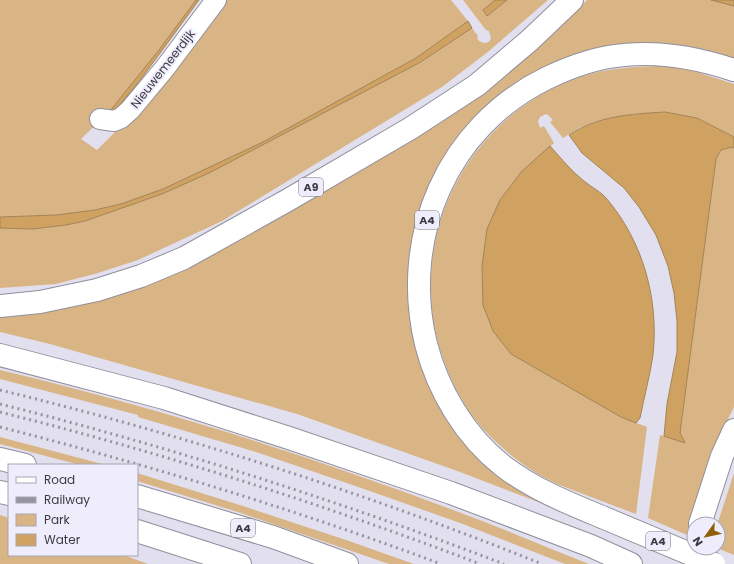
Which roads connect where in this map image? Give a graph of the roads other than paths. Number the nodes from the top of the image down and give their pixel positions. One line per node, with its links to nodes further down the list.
1 (216, 0): 4 (lane, Nieuwemeerdijk)
2 (572, 0): 5 (highway, A9)
3 (734, 70): 16 (highway, A4, bridge)
4 (100, 119)
5 (0, 306)
6 (0, 355): 15 (highway)
7 (734, 430): 11 (highway)
8 (0, 459): 9 (highway)
9 (20, 464)
10 (138, 496): 14 (highway, A4)
11 (703, 516)
12 (138, 531): 13 (highway)
13 (240, 564)
14 (347, 564)
15 (631, 564)
16 (714, 564)

